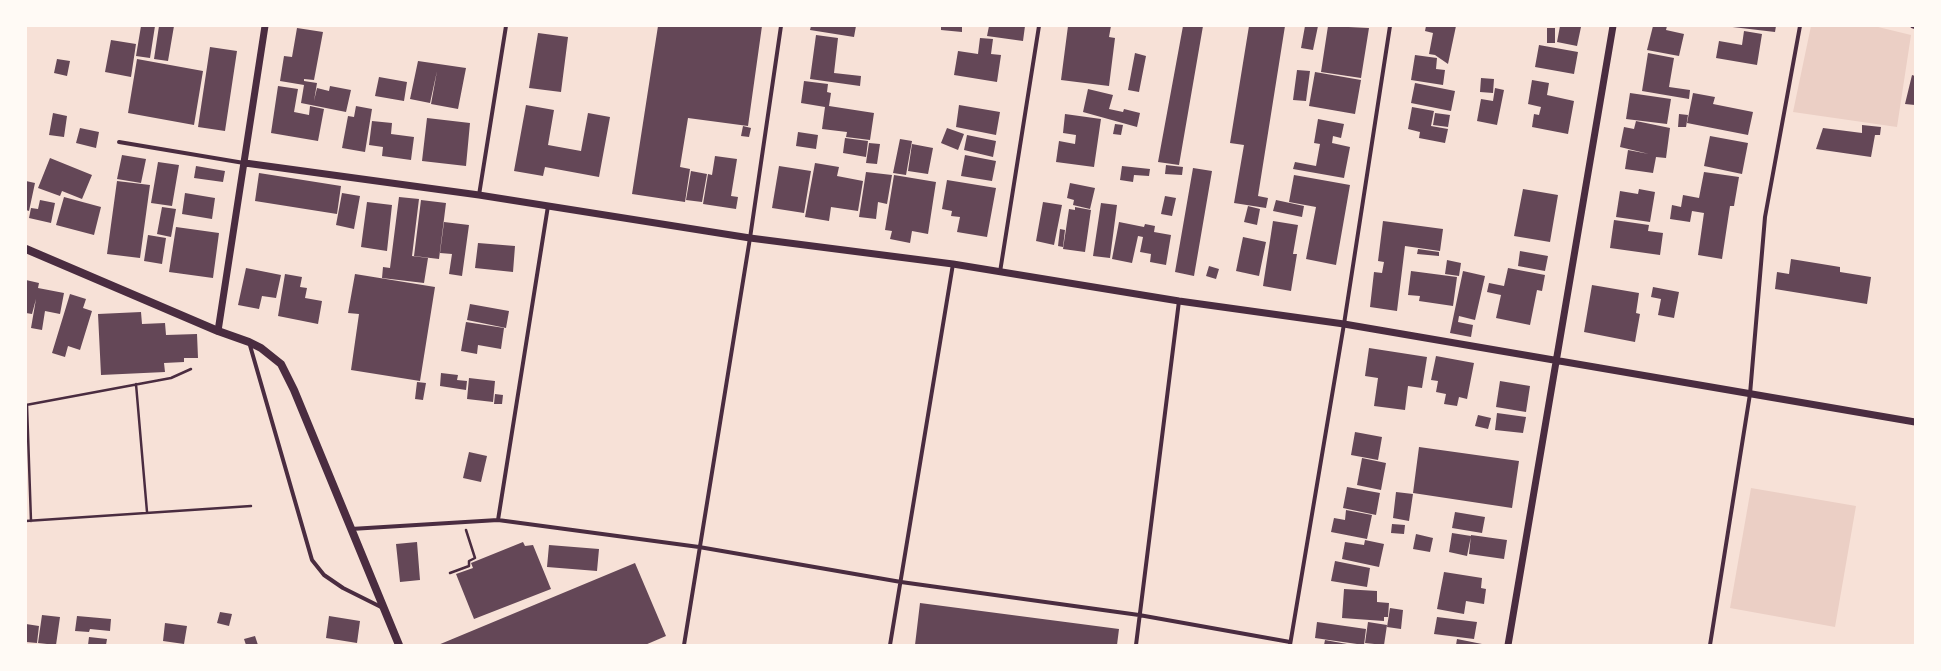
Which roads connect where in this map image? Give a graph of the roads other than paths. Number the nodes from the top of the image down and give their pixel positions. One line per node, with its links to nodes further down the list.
1 (265, 26): 11 (street)
2 (506, 26): 12 (street)
3 (781, 26): 14 (street)
4 (1039, 26): 17 (street)
5 (1390, 26): 19 (street)
6 (1613, 26): 22 (street)
7 (1800, 26): 23 (street)
8 (1912, 26): 9 (street)
9 (1915, 27)
10 (119, 142): 11 (street)
11 (244, 163): 12 (street); 20 (street)
12 (479, 195): 13 (street)
13 (548, 206): 14 (street); 25 (street)
14 (750, 238): 16 (street); 27 (street)
15 (26, 249): 20 (main road)
16 (953, 264): 17 (street); 28 (street)
17 (1000, 272): 18 (street)
18 (1179, 301): 19 (street); 30 (street)
19 (1344, 324): 22 (street); 31 (street)
20 (218, 331): 21 (main road)
21 (249, 342): 26 (main road); 29 (street)
22 (1556, 359): 23 (street); 36 (street)
23 (1750, 394): 24 (street); 37 (street)
24 (1915, 422)
25 (498, 520): 26 (street); 27 (street)
26 (351, 529): 29 (main road)
27 (699, 547): 28 (street); 33 (street)
28 (901, 582): 30 (street); 34 (street)
29 (384, 608): 32 (main road)
30 (1139, 615): 31 (street); 35 (street)
31 (1290, 643)
32 (399, 645)
33 (684, 645)
34 (890, 645)
35 (1136, 645)
36 (1508, 645)
37 (1710, 645)

